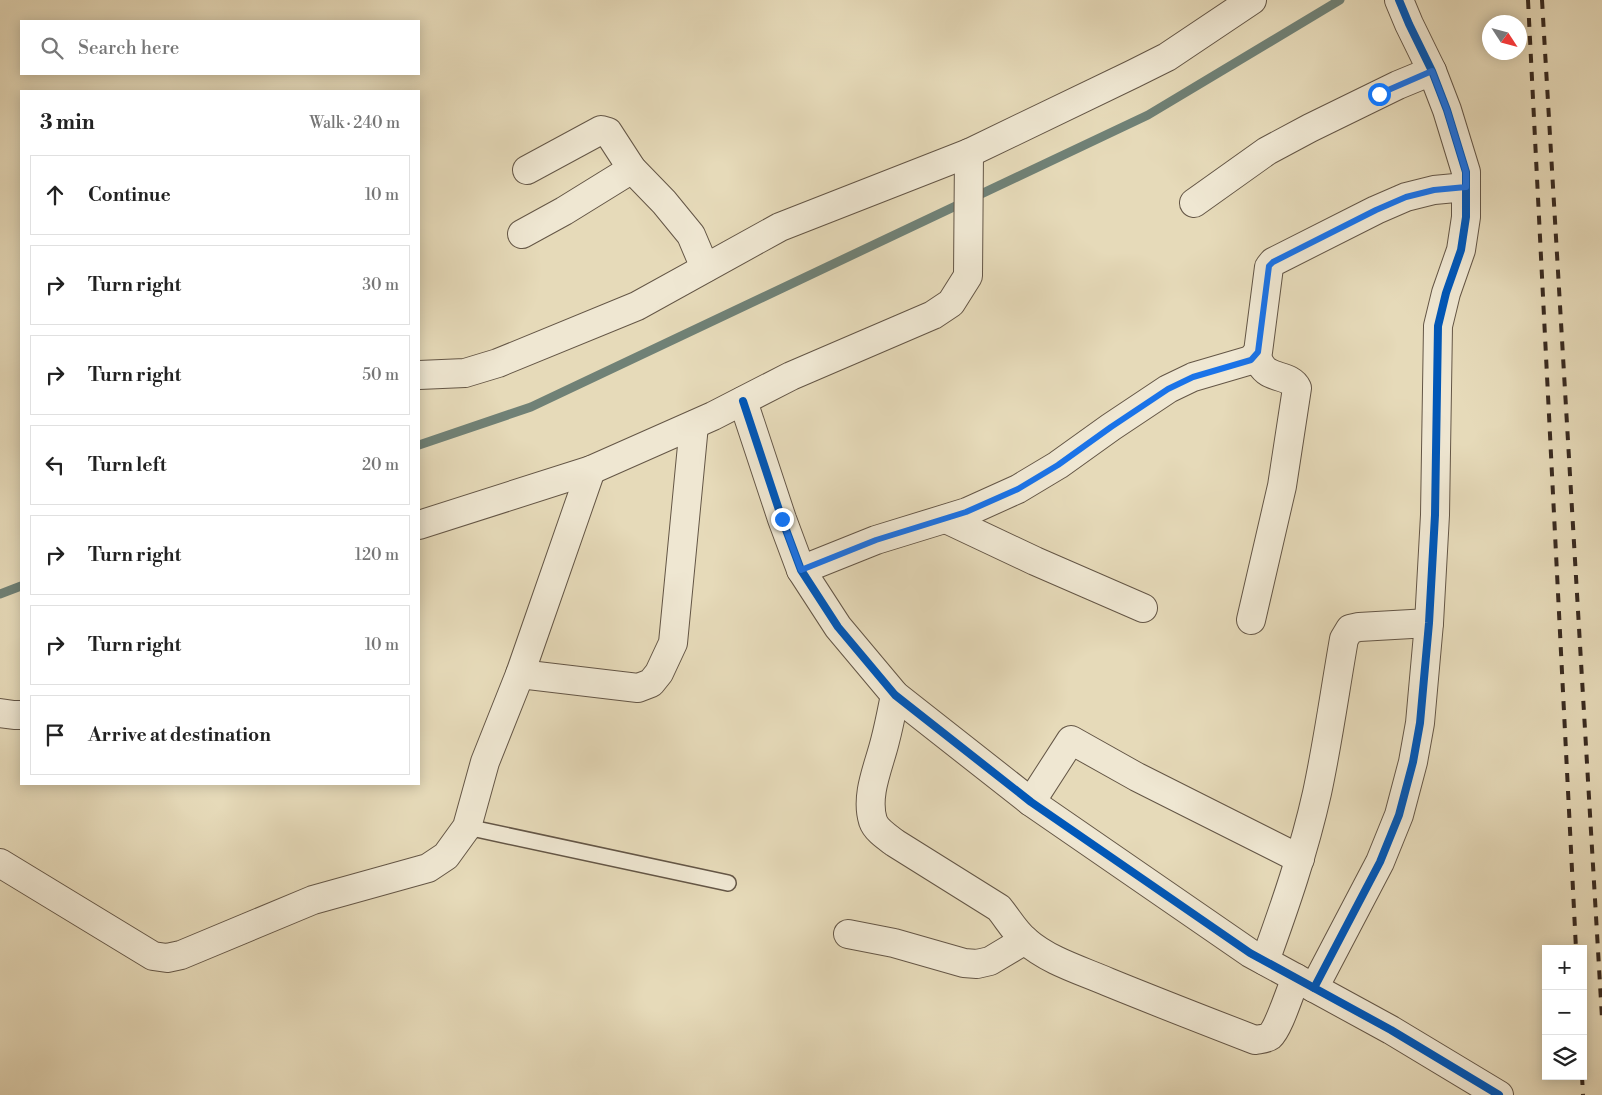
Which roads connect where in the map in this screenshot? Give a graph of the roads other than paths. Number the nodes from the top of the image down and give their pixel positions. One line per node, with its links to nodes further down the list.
1 (1252, 0): 4 (street)
2 (1404, 12): 3 (street)
3 (1432, 71): 7 (street); 8 (street)
4 (968, 153): 10 (street); 13 (street)
5 (632, 169): 6 (street); 9 (street); 10 (street)
6 (527, 170)
7 (1466, 187): 11 (street); 21 (street)
8 (1194, 203)
9 (522, 234)
10 (705, 268): 12 (street)
11 (1255, 356): 16 (street); 20 (street)
12 (420, 376)
13 (744, 401): 14 (street); 18 (street)
14 (694, 425): 15 (street); 22 (street)
15 (591, 470): 17 (street); 22 (street)
16 (946, 519): 18 (street); 19 (street)
17 (420, 525)
18 (801, 570): 23 (street)
19 (1143, 608)
20 (1251, 620)
21 (1429, 623): 28 (street); 34 (street)
22 (520, 674): 27 (street)
23 (895, 695): 26 (street); 32 (street)
24 (0, 713): 25 (street)
25 (20, 715)
26 (1031, 802): 28 (street); 33 (street)
27 (467, 828): 29 (street); 30 (lane)
28 (1300, 859): 33 (street)
29 (0, 862)
30 (728, 883)
31 (848, 934): 32 (street)
32 (1025, 940): 34 (street)
33 (1265, 962): 34 (street)
34 (1305, 983): 35 (street)
35 (1499, 1095)

